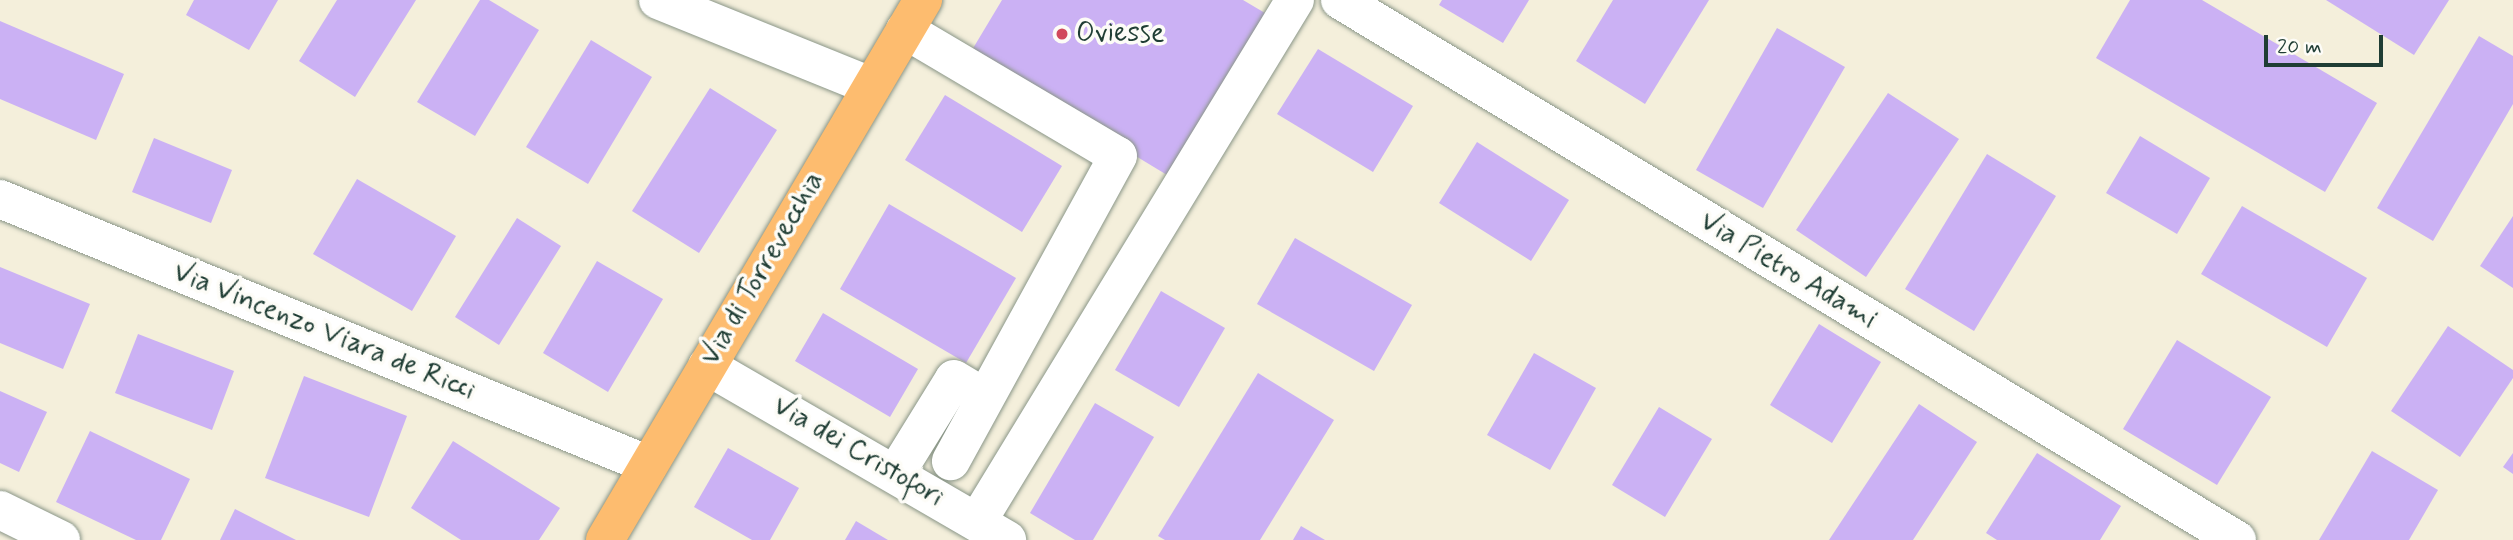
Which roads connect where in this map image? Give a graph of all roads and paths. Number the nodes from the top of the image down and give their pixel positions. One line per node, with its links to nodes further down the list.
1 (658, 0): 5 (street)
2 (1295, 0): 13 (street)
3 (1340, 0): 16 (street, Via Pietro Adami)
4 (914, 15): 5 (main road, Via di Torrevecchia); 8 (street)
5 (871, 86): 7 (main road, Via di Torrevecchia)
6 (0, 199): 10 (street, Via Vincenzo Viara de Ricci)
7 (707, 366): 10 (main road, Via di Torrevecchia); 11 (street, Via dei Cristofori)
8 (984, 397): 9 (street); 11 (street)
9 (951, 461)
10 (649, 464): 15 (main road, Via di Torrevecchia)
11 (897, 473): 13 (street, Via dei Cristofori)
12 (0, 510): 14 (street)
13 (992, 531)
14 (61, 540)
15 (605, 540)
16 (2237, 540)

